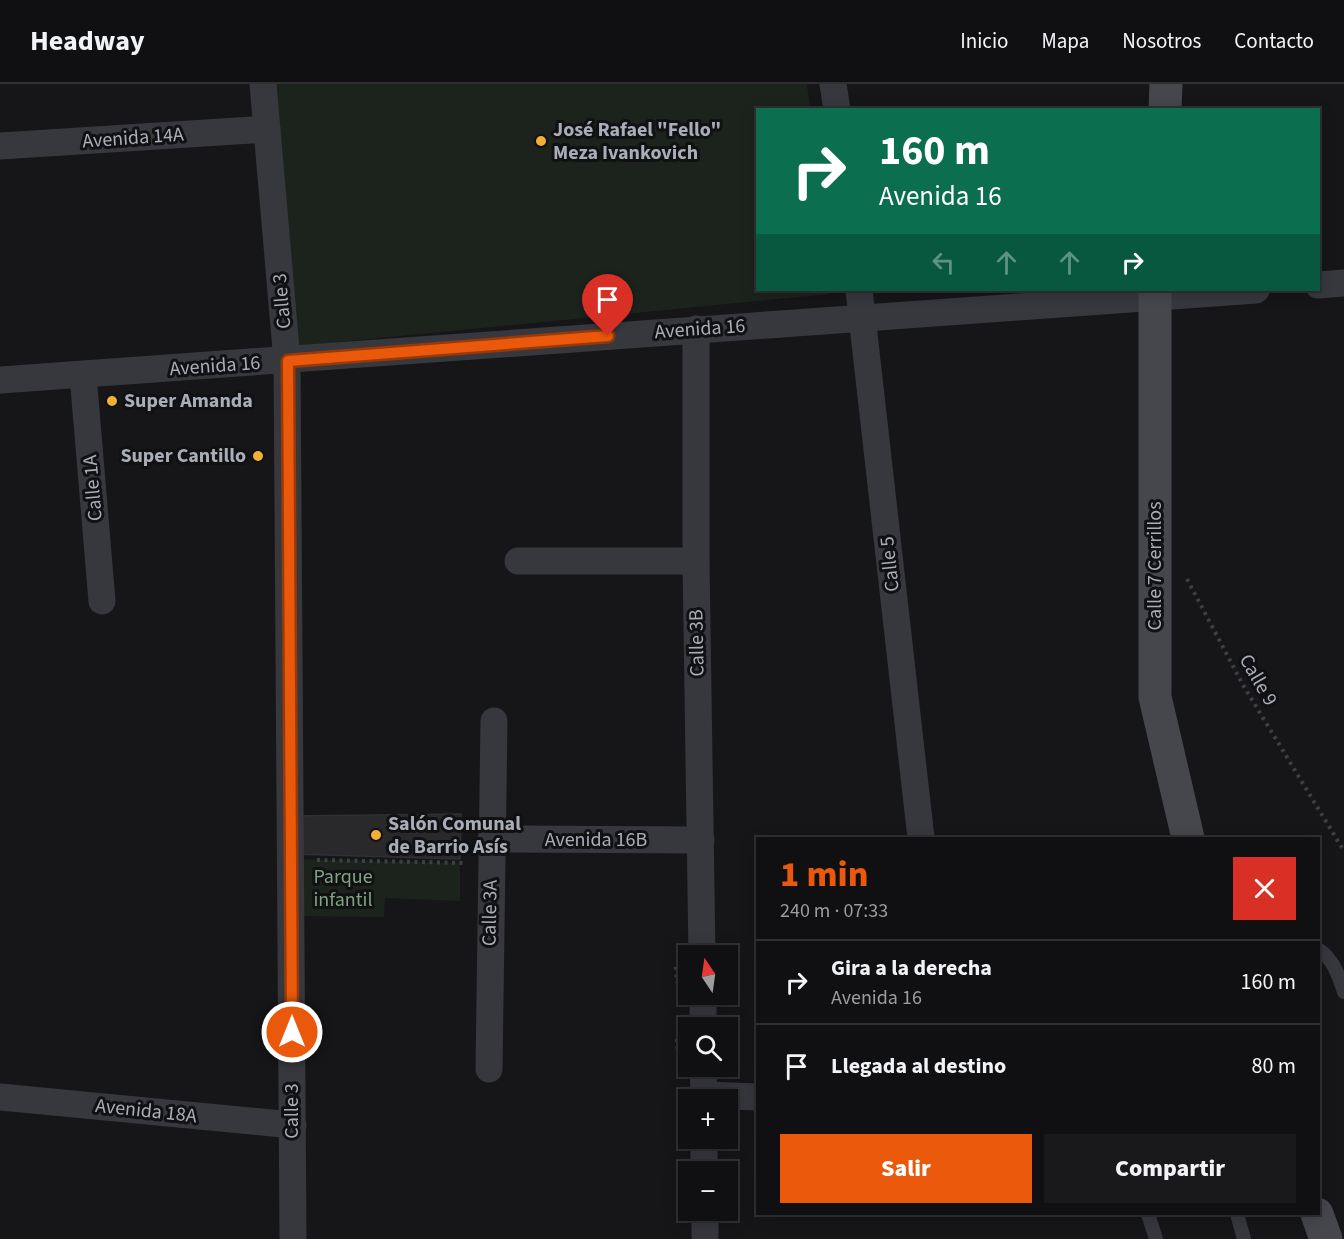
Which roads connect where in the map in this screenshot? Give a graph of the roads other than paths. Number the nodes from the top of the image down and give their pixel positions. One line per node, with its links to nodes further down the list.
1 (262, 84): 6 (street, Calle 3)
2 (834, 84): 4 (street)
3 (1166, 84): 5 (main road)
4 (837, 108)
5 (1165, 108)
6 (267, 129): 7 (street, Avenida 14A); 15 (street, Calle 3)
7 (0, 146)
8 (1344, 283): 9 (street)
9 (1320, 285)
10 (859, 291): 13 (street, Calle 5)
11 (1222, 291): 12 (street, Avenida 16)
12 (1155, 293): 13 (street, Avenida 16); 23 (main road, Calle 7 Cerrillos)
13 (862, 318): 14 (street, Avenida 16); 22 (street, Calle 5)
14 (696, 330): 15 (street, Avenida 16); 19 (street, Calle 3B)
15 (288, 361): 16 (street, Avenida 16); 33 (street, Calle 3)
16 (83, 375): 17 (street, Avenida 16); 20 (street, Calle 1A)
17 (0, 380)
18 (518, 561): 19 (street)
19 (696, 561): 24 (street, Calle 3B)
20 (102, 601)
21 (494, 721): 25 (street, Calle 3A)
22 (921, 837)
23 (1188, 837)
24 (701, 840): 25 (street, Avenida 16B); 26 (street, Calle 3B)
25 (491, 851): 29 (street, Calle 3A)
26 (702, 945)
27 (1320, 950): 28 (lane)
28 (1344, 992)
29 (489, 1069)
30 (0, 1097): 33 (street, Avenida 18A)
31 (738, 1097): 32 (street)
32 (756, 1097)
33 (292, 1125): 38 (street, Calle 3)
34 (1148, 1215): 40 (lane)
35 (1237, 1215): 41 (lane)
36 (1317, 1215): 42 (main road)
37 (705, 1221): 39 (street)
38 (293, 1239)
39 (705, 1239)
40 (1156, 1239)
41 (1244, 1239)
42 (1326, 1239)

